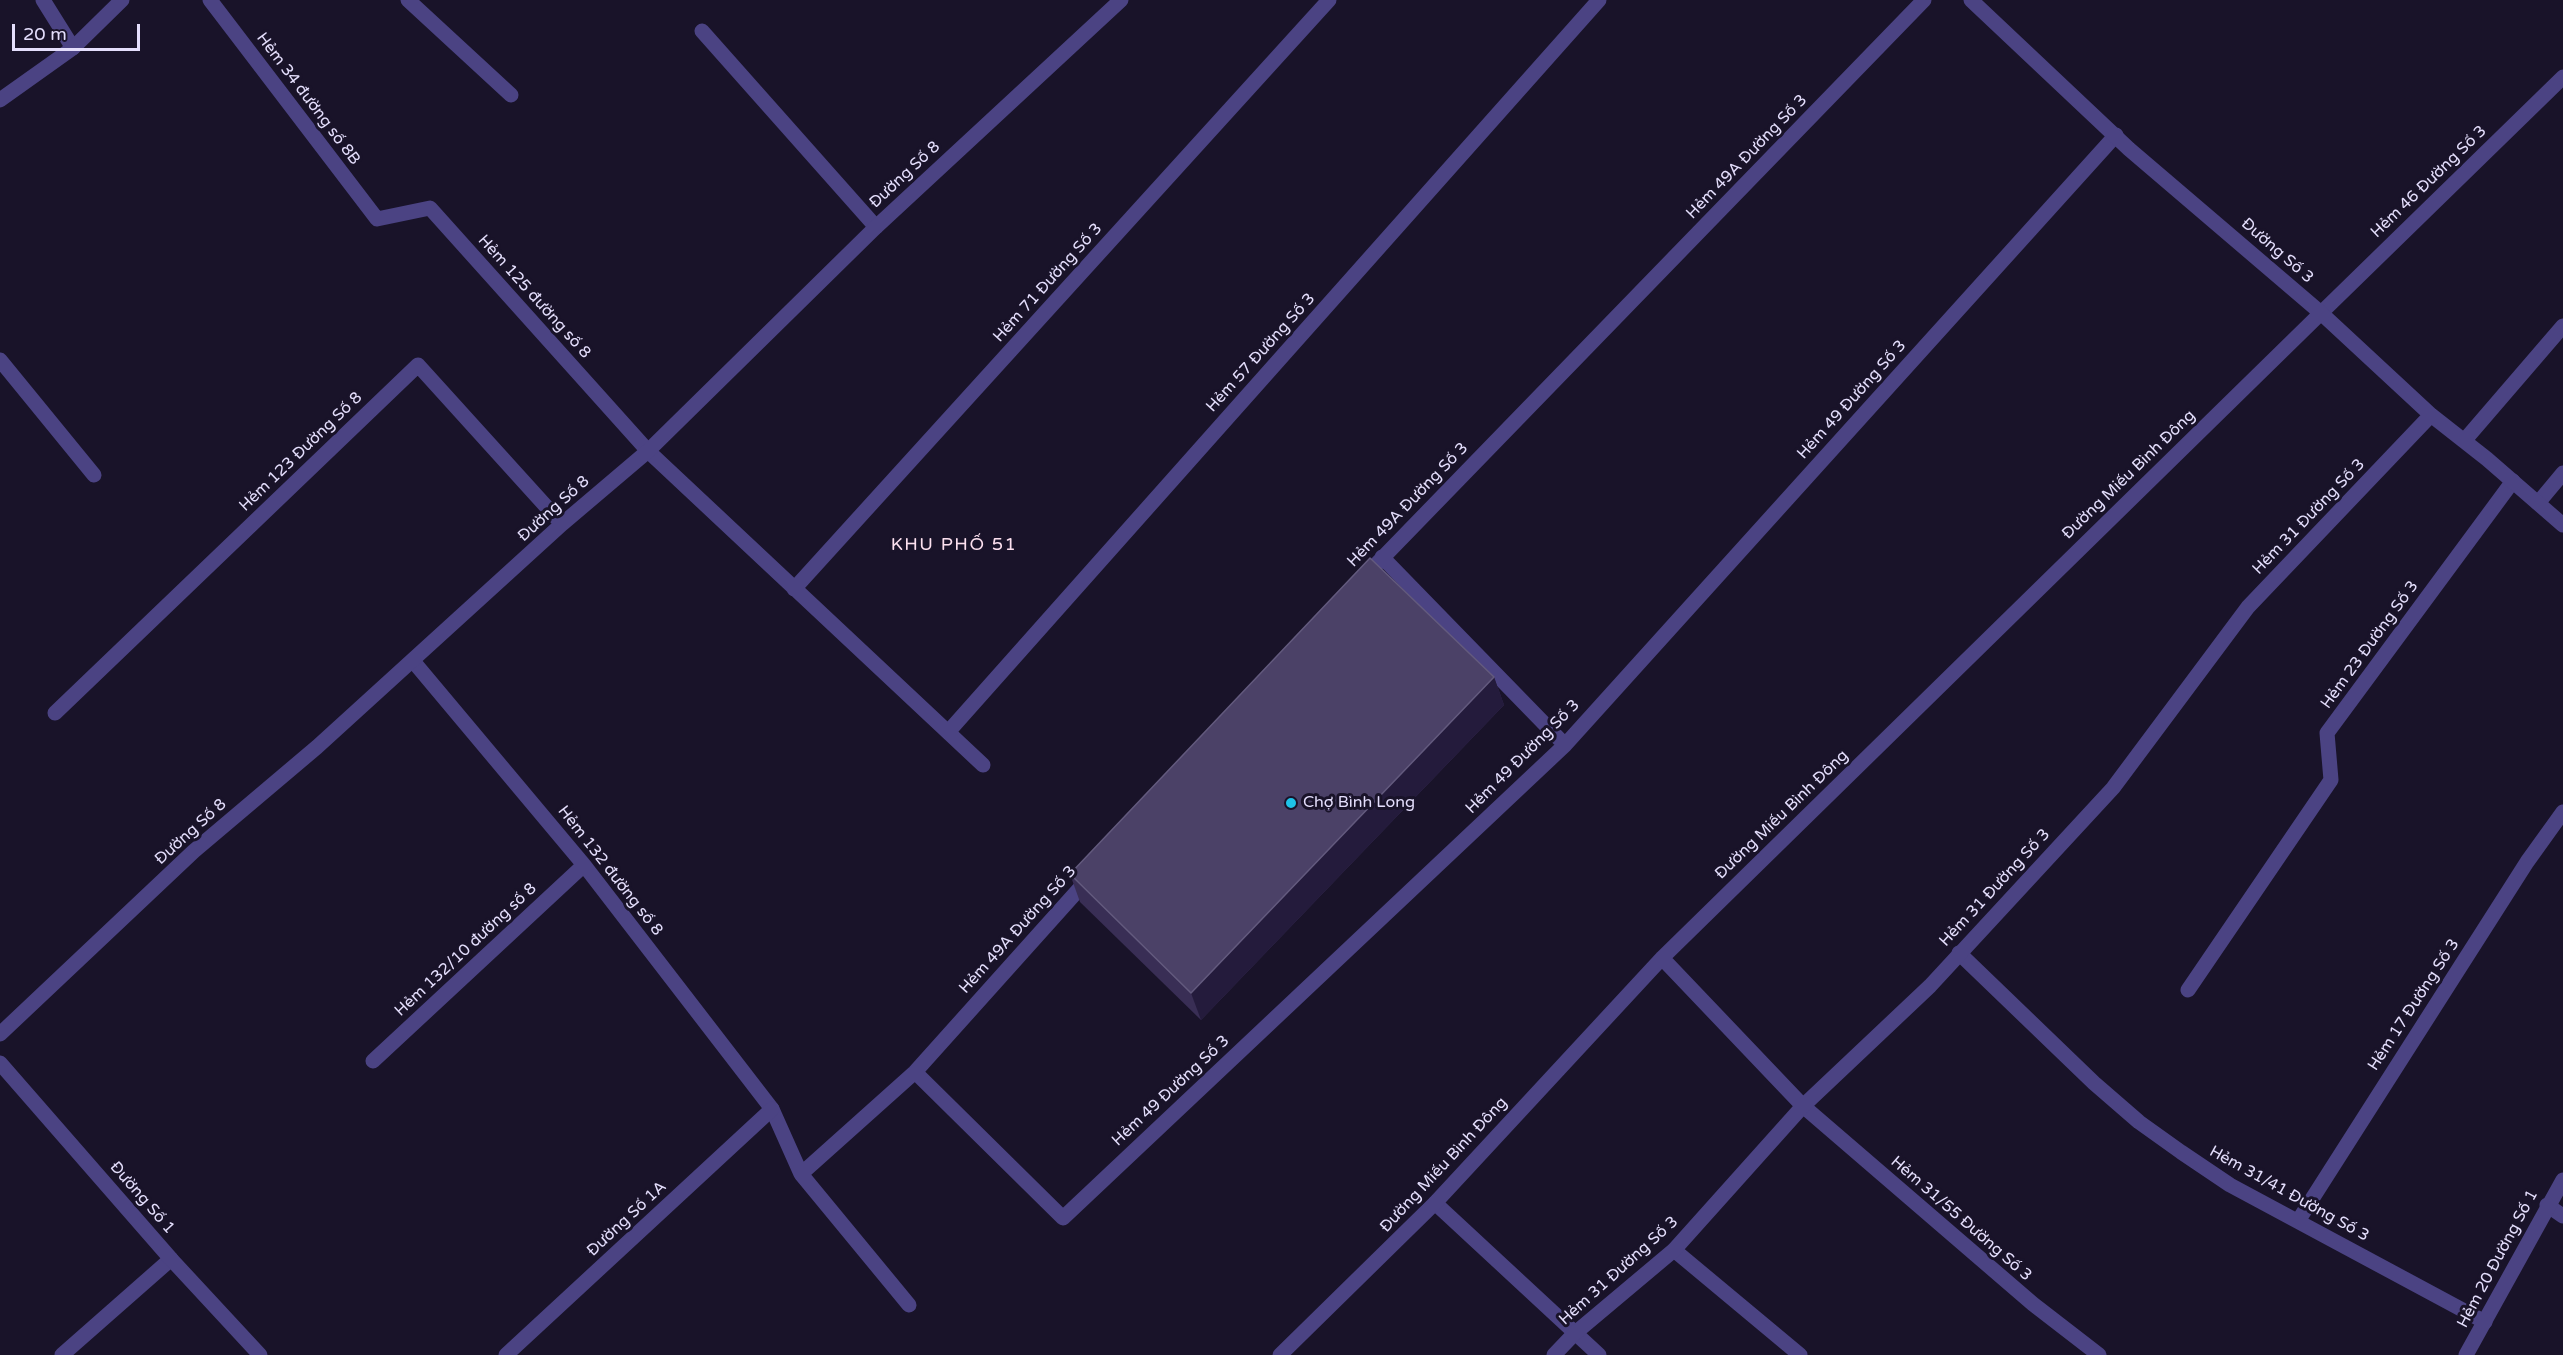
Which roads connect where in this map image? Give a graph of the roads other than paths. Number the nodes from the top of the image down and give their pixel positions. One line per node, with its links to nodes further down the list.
1 (43, 0): 11 (street)
2 (122, 0): 11 (street)
3 (210, 0): 16 (street, Hẻm 34 đường số 8B)
4 (408, 0): 13 (street)
5 (1121, 0): 17 (street, Đường Số 8)
6 (1329, 0): 31 (street, Hẻm 71 Đường Số 3)
7 (1599, 0): 35 (street, Hẻm 57 Đường Số 3)
8 (1924, 0): 30 (street, Hẻm 49A Đường Số 3)
9 (1971, 0): 15 (street, Đường Số 3)
10 (702, 31): 17 (street)
11 (73, 48): 14 (street)
12 (2563, 77): 18 (street, Hẻm 46 Đường Số 3)
13 (511, 94)
14 (0, 100)
15 (2116, 135): 18 (street, Đường Số 3); 36 (street, Hẻm 49 Đường Số 3)
16 (377, 219): 23 (street, Hẻm 125 đường số 8)
17 (876, 227): 23 (street, Đường Số 8)
18 (2321, 313): 21 (street, Đường Số 3); 42 (street, Đường Miếu Bình Đông)
19 (2563, 326): 22 (street)
20 (0, 360): 25 (street)
21 (2431, 415): 22 (street, Đường Số 3); 41 (street, Hẻm 31 Đường Số 3)
22 (2464, 441): 26 (street, Đường Số 3)
23 (648, 451): 28 (street, Đường Số 8); 31 (street)
24 (2563, 473): 27 (street)
25 (93, 475)
26 (2512, 481): 27 (street, Đường Số 3); 43 (street, Hẻm 23 Đường Số 3)
27 (2538, 503): 29 (street, Đường Số 3)
28 (562, 524): 33 (street, Đường Số 8); 34 (street, Hẻm 123 Đường Số 8)
29 (2563, 525)
30 (1382, 557): 32 (street, Hẻm 49A Đường Số 3); 36 (street)
31 (794, 590): 35 (street)
32 (1350, 591)
33 (412, 661): 39 (street, Hẻm 132 đường số 8); 44 (street, Đường Số 8)
34 (55, 713)
35 (949, 731): 37 (street)
36 (1565, 745): 47 (street, Hẻm 49 Đường Số 3)
37 (984, 765)
38 (2563, 812): 55 (street, Hẻm 17 Đường Số 3)
39 (584, 865): 45 (street, Hẻm 132/10 đường số 8); 49 (street, Hẻm 132 đường số 8)
40 (1096, 870): 47 (street, Hẻm 49A Đường Số 3)
41 (1959, 953): 48 (street, Hẻm 31 Đường Số 3); 55 (street, Hẻm 31/41 Đường Số 3)
42 (1662, 958): 48 (street, Hẻm 31/55 Đường Số 3); 52 (street, Đường Miếu Bình Đông)
43 (2188, 990)
44 (0, 1034)
45 (373, 1061)
46 (0, 1063): 57 (street, Đường Số 1)
47 (915, 1072): 50 (street, Hẻm 49A Đường Số 3)
48 (1803, 1106): 56 (street, Hẻm 31 Đường Số 3); 68 (street, Hẻm 31/55 Đường Số 3)
49 (772, 1109): 50 (street); 63 (street, Đường Số 1A)
50 (801, 1174): 58 (street)
51 (2563, 1179): 53 (street, Hẻm 20 Đường Số 1)
52 (1435, 1203): 60 (street); 64 (street, Đường Miếu Bình Đông)
53 (2547, 1205): 54 (street); 59 (street, Hẻm 20 Đường Số 1)
54 (2563, 1216)
55 (2298, 1221): 59 (street, Hẻm 31/41 Đường Số 3)
56 (1674, 1250): 60 (street, Hẻm 31 Đường Số 3); 67 (street)
57 (171, 1259): 61 (street); 62 (street, Đường Số 1)
58 (909, 1305)
59 (2485, 1322): 69 (street, Hẻm 20 Đường Số 1)
60 (1574, 1334): 65 (street, Hẻm 31 Đường Số 3); 66 (street)
61 (62, 1355)
62 (260, 1355)
63 (506, 1355)
64 (1280, 1355)
65 (1554, 1355)
66 (1599, 1355)
67 (1800, 1355)
68 (2099, 1355)
69 (2466, 1355)

